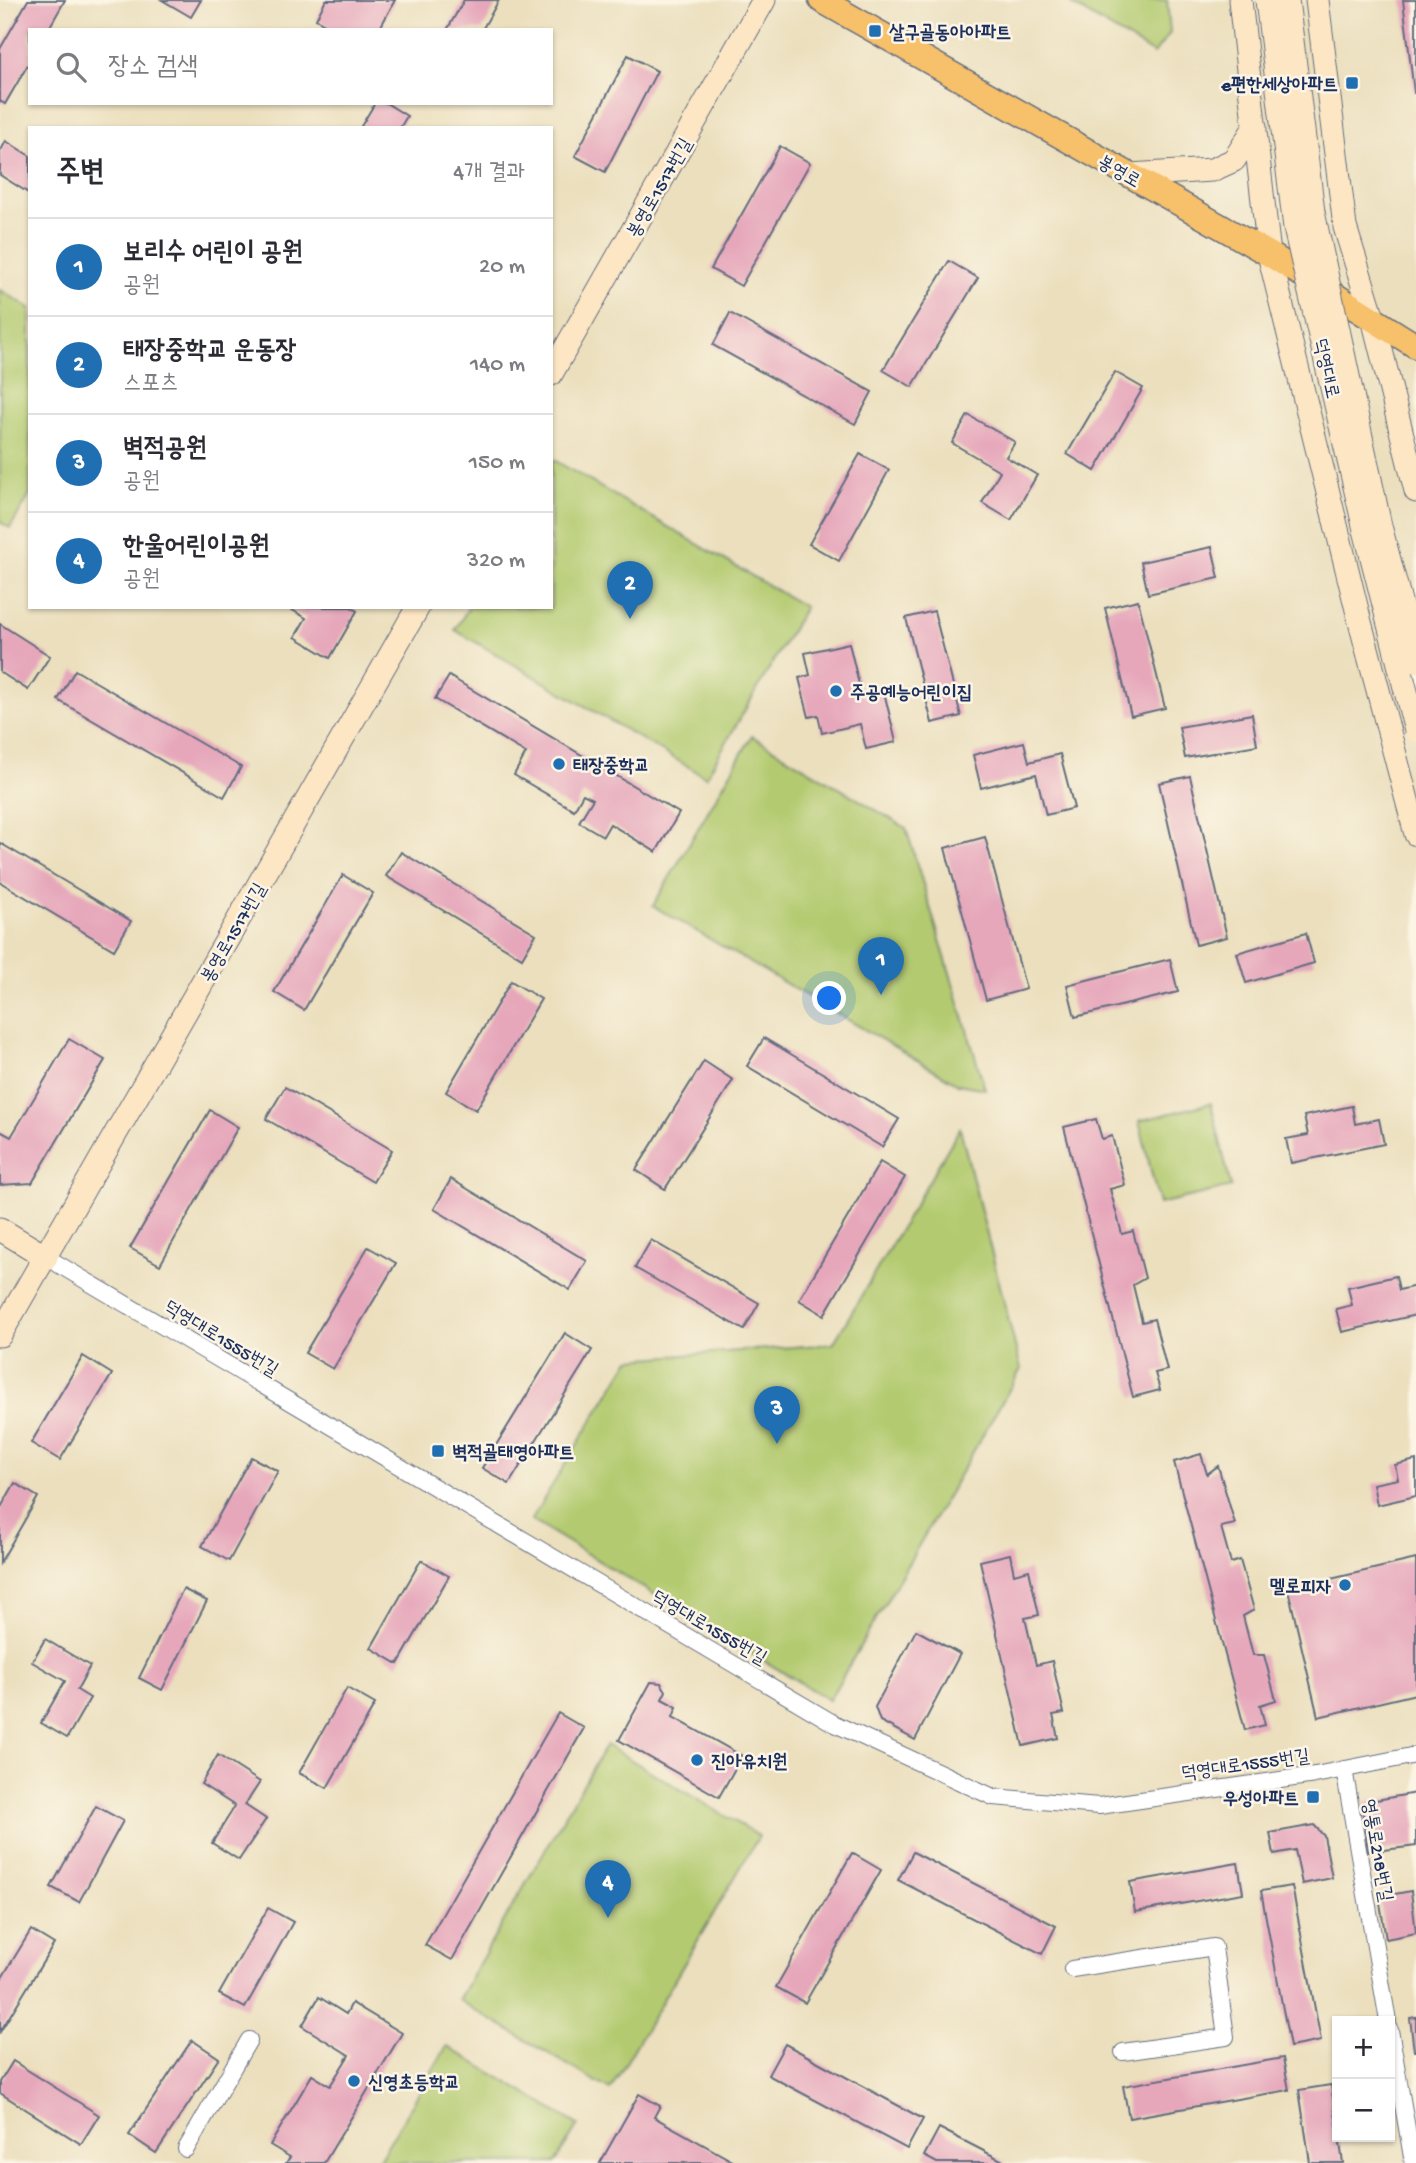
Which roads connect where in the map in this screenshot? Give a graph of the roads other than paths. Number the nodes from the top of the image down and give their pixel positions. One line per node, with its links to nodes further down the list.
1 (764, 0): 12 (main road, 봉영로1517번길)
2 (821, 0): 8 (main road, 봉영로)
3 (1240, 0): 7 (main road)
4 (1267, 0): 16 (main road, 덕영대로, bridge)
5 (1287, 0): 15 (main road, 덕영대로, bridge)
6 (1317, 0): 10 (main road)
7 (1255, 127): 8 (main road); 9 (main road)
8 (1129, 175): 9 (main road, 봉영로)
9 (1269, 254): 10 (main road, 봉영로); 17 (main road)
10 (1373, 318): 11 (main road, 봉영로); 13 (main road)
11 (1416, 345)
12 (553, 370)
13 (1416, 491)
14 (417, 609): 19 (main road, 봉영로1517번길)
15 (1416, 661)
16 (1416, 732)
17 (1416, 834)
18 (0, 1229): 19 (main road)
19 (46, 1257): 20 (main road, 봉영로1517번길); 22 (street, 덕영대로1555번길)
20 (0, 1335)
21 (1416, 1755): 22 (street, 덕영대로1555번길)
22 (1343, 1769): 24 (street, 영통로218번길)
23 (1072, 1969): 26 (street)
24 (1387, 2016)
25 (249, 2040): 28 (street)
26 (1123, 2052)
27 (1395, 2060): 29 (street)
28 (186, 2149)
29 (1413, 2163)

